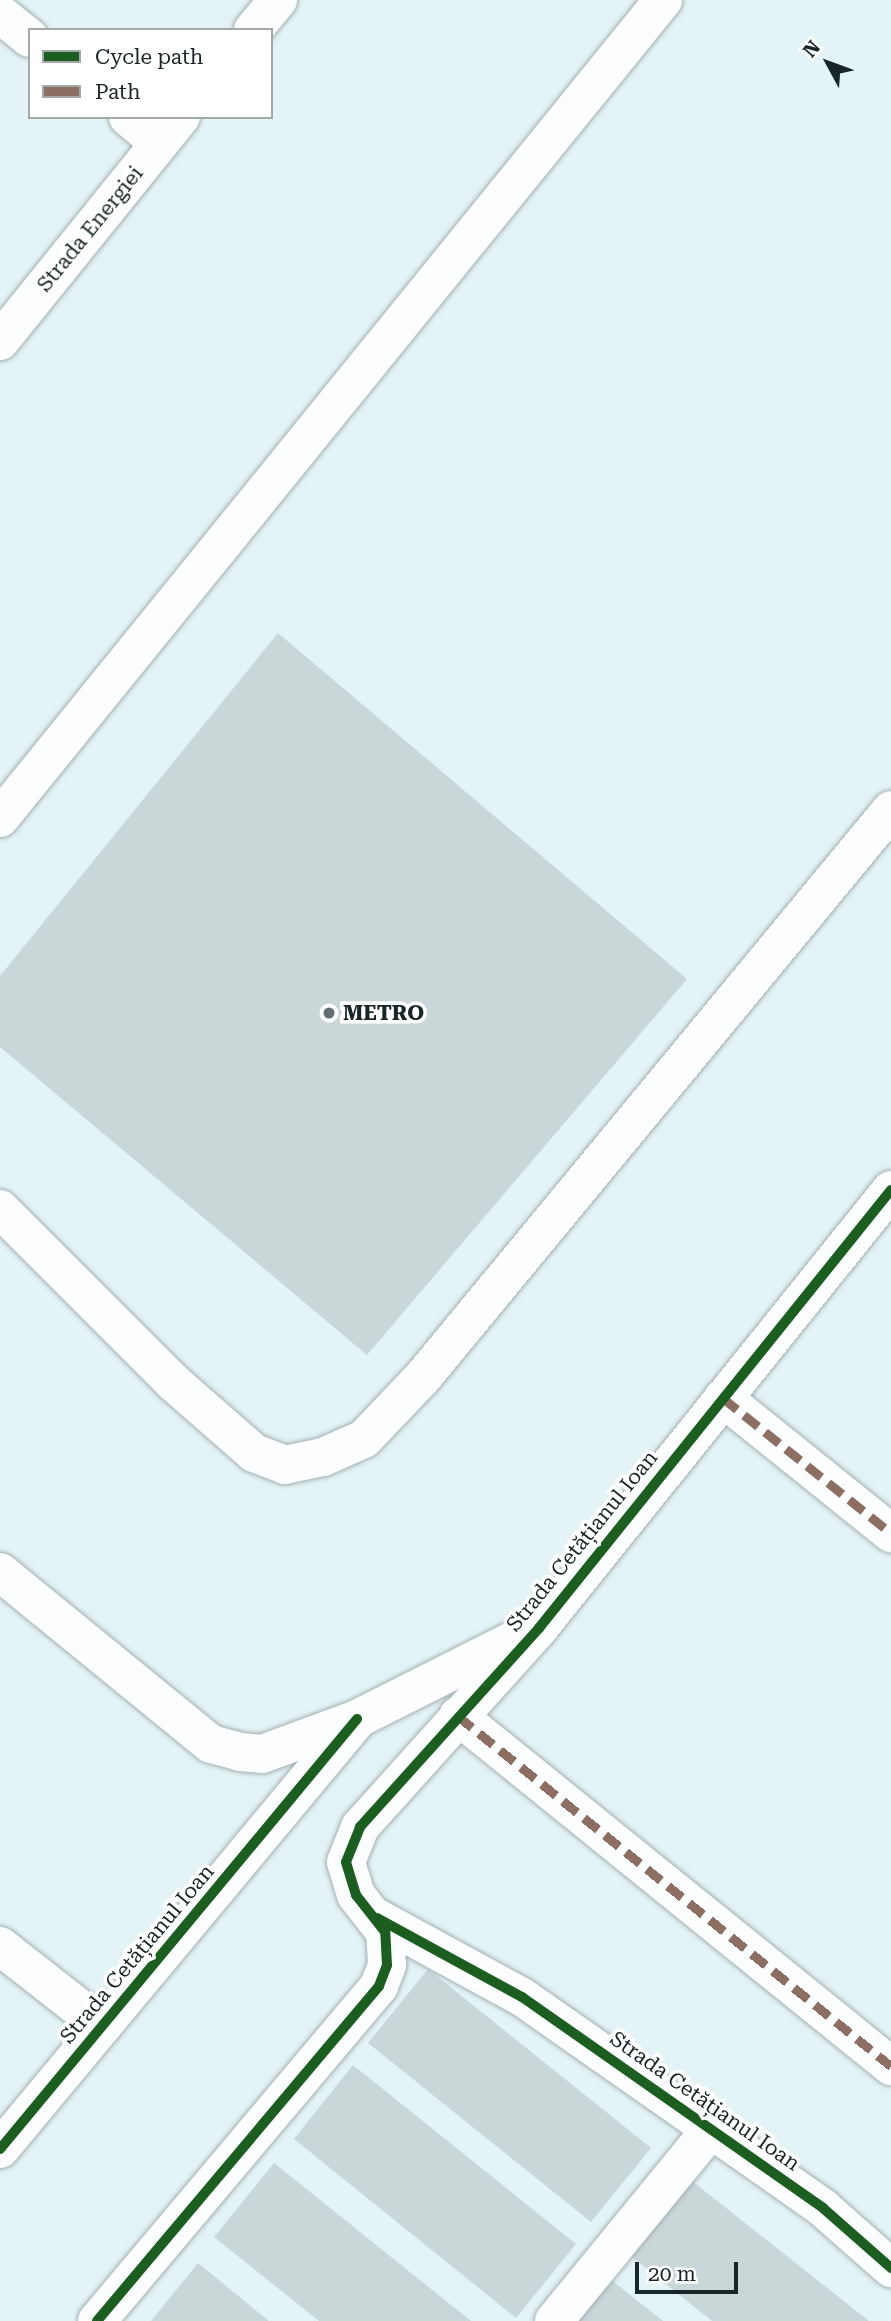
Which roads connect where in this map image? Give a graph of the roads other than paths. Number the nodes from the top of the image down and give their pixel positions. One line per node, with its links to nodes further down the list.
1 (278, 0): 4 (street)
2 (663, 0): 10 (street)
3 (0, 14): 5 (street)
4 (255, 28)
5 (28, 36)
6 (134, 119): 7 (street)
7 (170, 130): 8 (street, Strada Energiei)
8 (0, 341)
9 (891, 810): 12 (street)
10 (0, 818)
11 (891, 1190): 13 (street, Strada Cetățianul Ioan)
12 (0, 1209)
13 (723, 1398): 14 (street); 16 (street, Strada Cetățianul Ioan)
14 (891, 1533)
15 (0, 1572): 18 (street, Strada Cetățianul Ioan)
16 (539, 1628): 17 (street, Strada Cetățianul Ioan); 18 (street, Strada Cetățianul Ioan)
17 (458, 1716): 19 (street, Strada Cetățianul Ioan); 22 (street)
18 (357, 1719): 21 (street, Strada Cetățianul Ioan)
19 (377, 1918): 23 (street, Strada Cetățianul Ioan); 26 (street, Strada Cetățianul Ioan)
20 (0, 1945): 21 (street)
21 (102, 2026): 24 (street, Strada Cetățianul Ioan)
22 (891, 2066)
23 (711, 2129): 25 (street, Strada Cetățianul Ioan); 27 (street)
24 (0, 2149)
25 (891, 2268)
26 (97, 2321)
27 (554, 2321)

